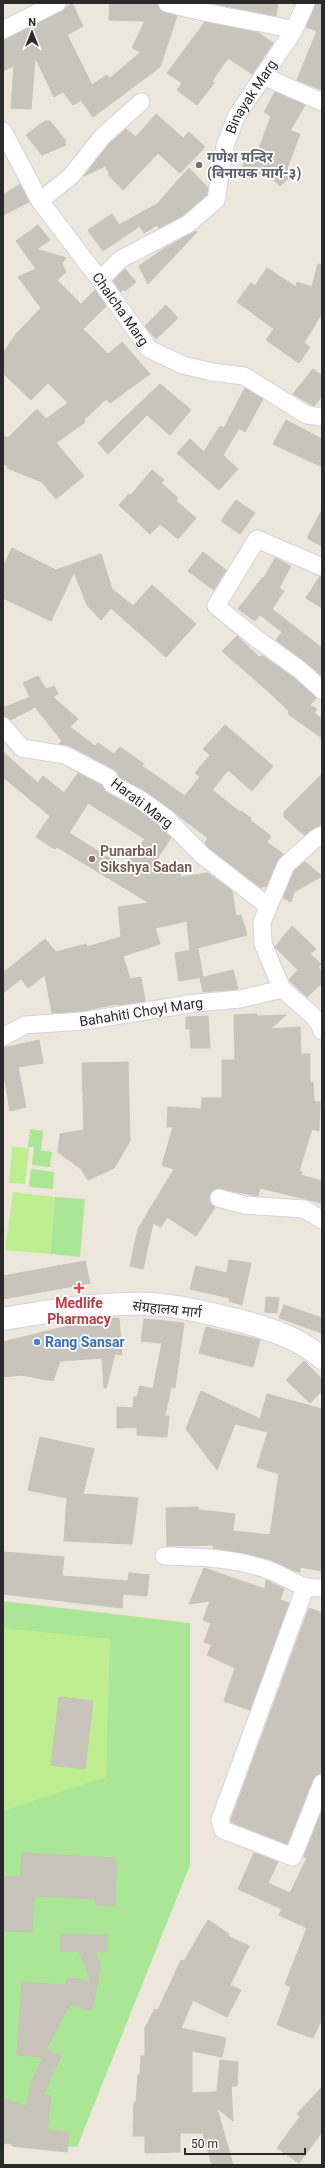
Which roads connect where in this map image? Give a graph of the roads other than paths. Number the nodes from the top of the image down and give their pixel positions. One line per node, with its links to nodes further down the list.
1 (57, 3): 4 (street)
2 (167, 3): 5 (street)
3 (306, 3): 5 (street, Binayak Marg)
4 (3, 30)
5 (294, 30): 6 (street, Binayak Marg)
6 (264, 76): 8 (street); 11 (street, Binayak Marg)
7 (141, 102): 10 (street)
8 (322, 102)
9 (3, 131): 10 (street, Chalcha Marg)
10 (40, 201): 11 (street, Chalcha Marg)
11 (100, 280): 12 (street, Chalcha Marg)
12 (322, 417)
13 (322, 567): 14 (street)
14 (322, 690)
15 (3, 726): 17 (street, Harati Marg)
16 (322, 835): 17 (street)
17 (268, 906): 18 (street)
18 (282, 989): 19 (street); 20 (street, Bahahiti Choyl Marg)
19 (322, 1031)
20 (3, 1037)
21 (219, 1198): 22 (street)
22 (322, 1220)
23 (3, 1319): 24 (main road, संग्रहालय मार्ग)
24 (322, 1358)
25 (164, 1556): 26 (street)
26 (314, 1588): 27 (street)
27 (322, 1783)

